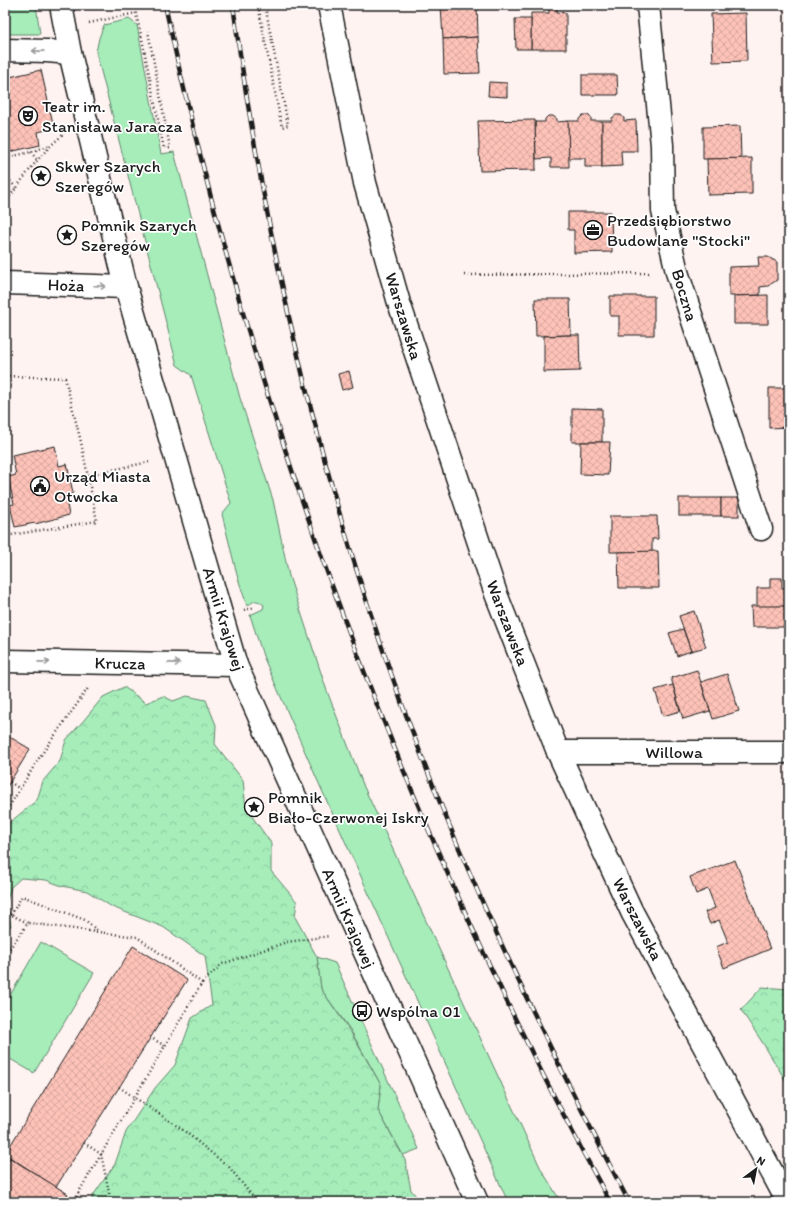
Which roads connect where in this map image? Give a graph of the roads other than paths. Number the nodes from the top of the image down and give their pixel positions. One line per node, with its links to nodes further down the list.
1 (61, 5): 5 (street, Armii Krajowej)
2 (329, 5): 11 (street, Warszawska)
3 (648, 5): 8 (street, Boczna)
4 (5, 50): 5 (street, one-way to 4)
5 (70, 53): 7 (street, Armii Krajowej)
6 (5, 283): 7 (street, Hoża, one-way to 7)
7 (126, 288): 10 (street, Armii Krajowej)
8 (760, 528)
9 (5, 661): 10 (street, Krucza, one-way to 10)
10 (236, 664): 13 (street, Armii Krajowej)
11 (558, 752): 12 (street, Willowa); 14 (street, Warszawska)
12 (789, 752)
13 (477, 1202)
14 (788, 1202)

